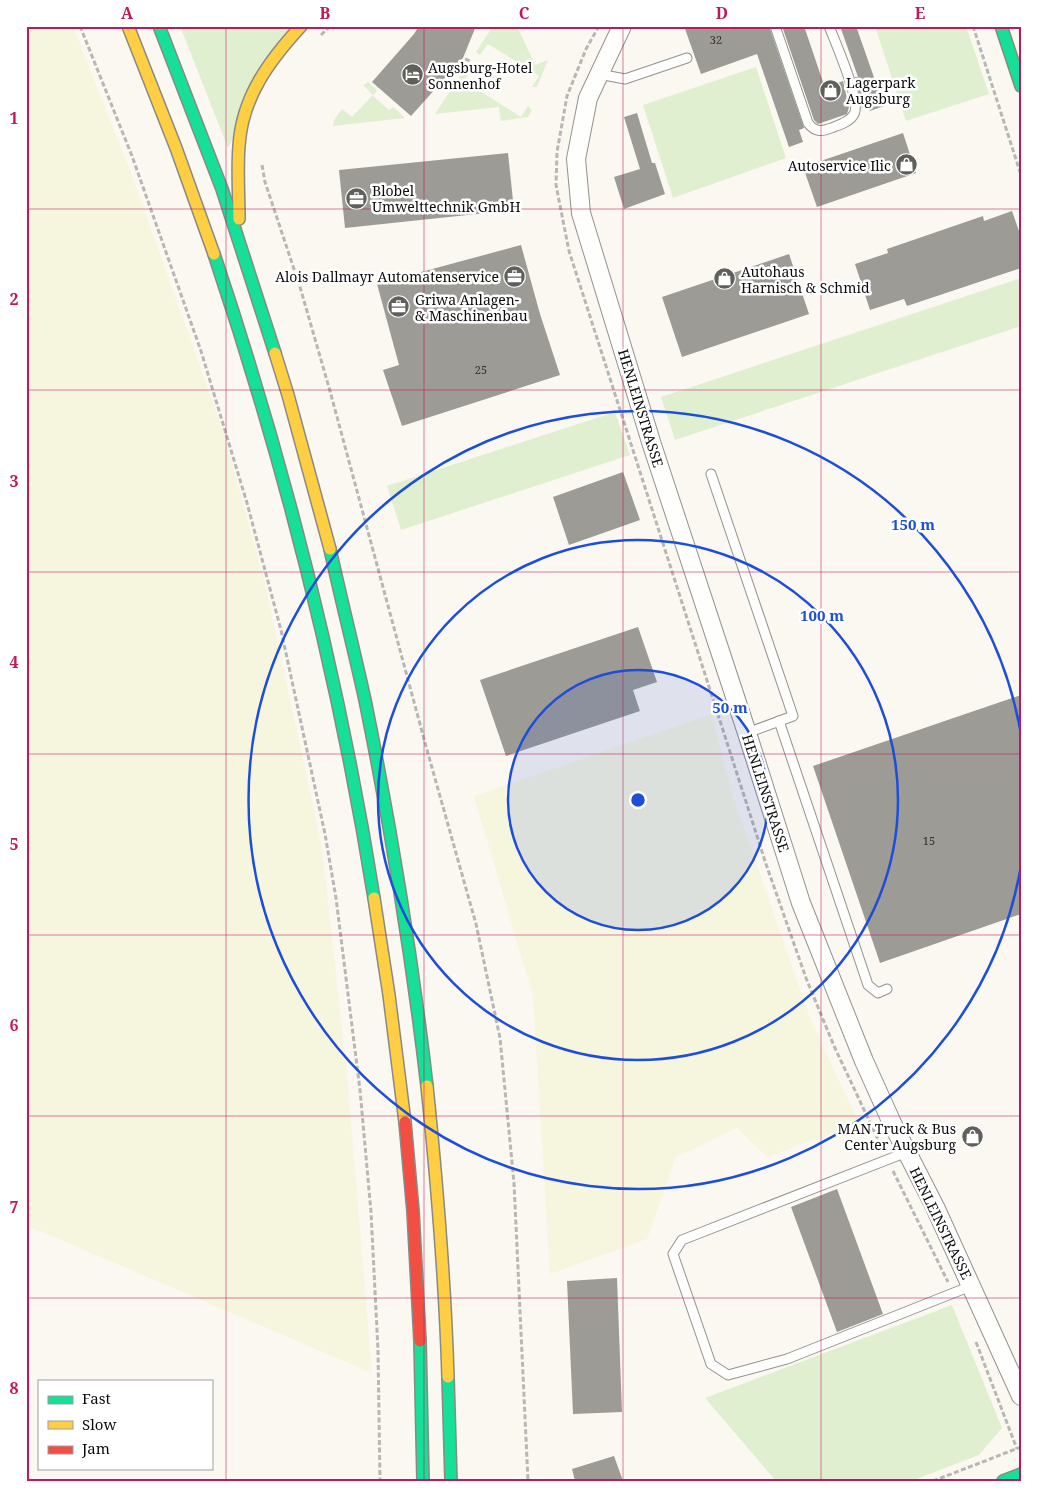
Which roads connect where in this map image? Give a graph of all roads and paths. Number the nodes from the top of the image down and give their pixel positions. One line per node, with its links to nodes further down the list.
1 (80, 26): 29 (path)
2 (128, 26): 30 (main road)
3 (159, 26): 19 (main road)
4 (301, 26): 19 (main road)
5 (330, 26): 11 (path)
6 (622, 26): 15 (street, HENLEINSTRASSE)
7 (775, 26): 8 (lane)
8 (829, 26)
9 (973, 26): 18 (path)
10 (1001, 26): 16 (main road)
11 (315, 41)
12 (687, 58): 15 (lane)
13 (465, 59): 14 (path)
14 (470, 61)
15 (599, 74): 22 (street, HENLEINSTRASSE)
16 (1020, 83)
17 (260, 159): 32 (path)
18 (1021, 174)
19 (240, 240): 31 (main road)
20 (711, 474): 21 (lane)
21 (779, 721): 22 (lane); 23 (lane)
22 (747, 733): 24 (street, HENLEINSTRASSE)
23 (887, 989)
24 (906, 1152): 25 (street, HENLEINSTRASSE); 25 (lane)
25 (971, 1286): 26 (street, HENLEINSTRASSE)
26 (1021, 1396)
27 (1021, 1447): 33 (path)
28 (1021, 1474): 34 (main road)
29 (380, 1481)
30 (423, 1481)
31 (451, 1481)
32 (528, 1481)
33 (933, 1481)
34 (1003, 1481)

